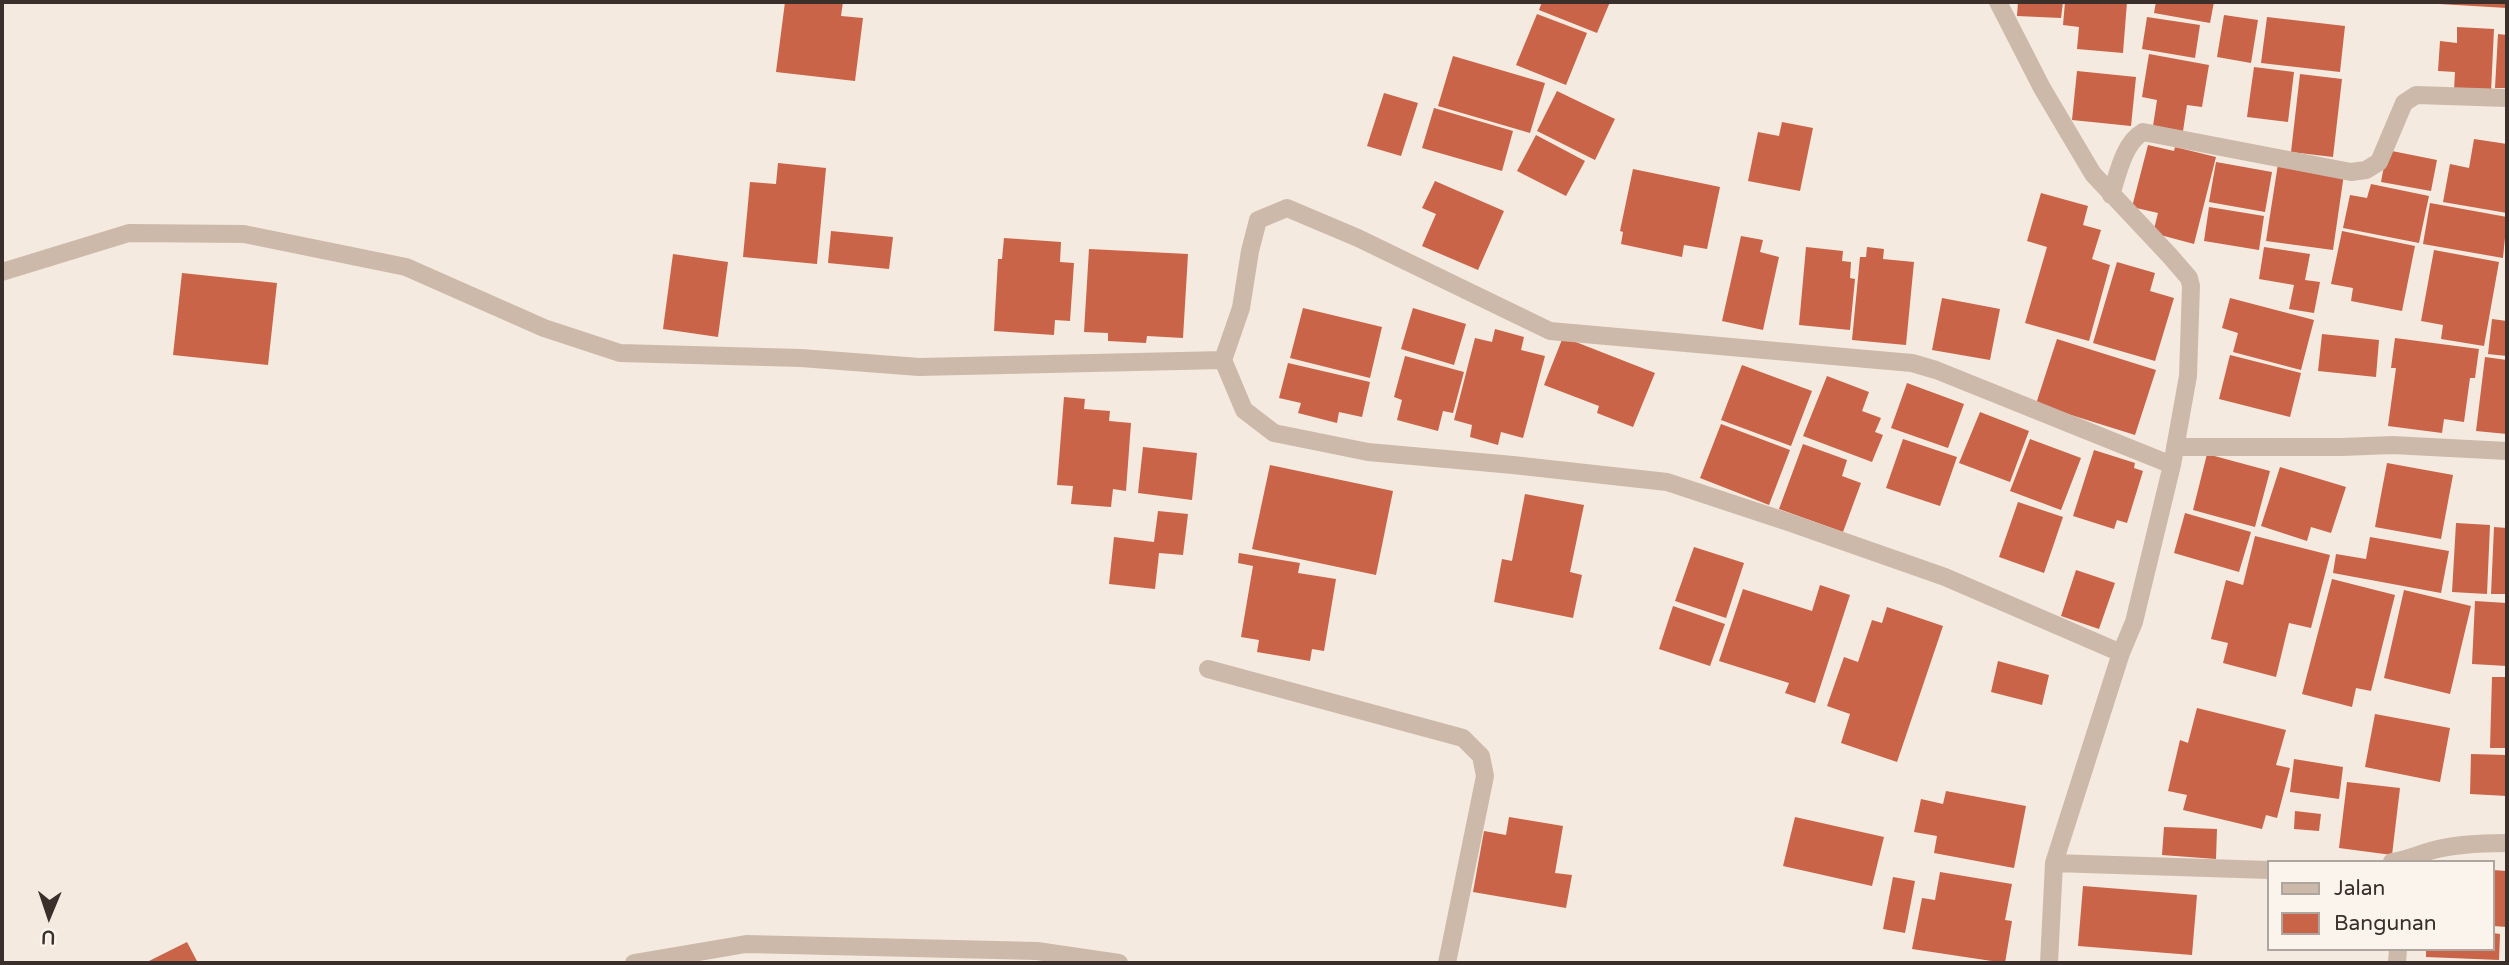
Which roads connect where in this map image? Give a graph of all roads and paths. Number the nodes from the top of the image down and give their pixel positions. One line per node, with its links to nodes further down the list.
1 (1998, 2): 3 (street)
2 (2507, 98): 3 (street)
3 (2111, 195): 7 (street)
4 (2, 272): 5 (street)
5 (1223, 360): 7 (street); 8 (street)
6 (2507, 451): 7 (street)
7 (2174, 456): 8 (street)
8 (2121, 653): 12 (street)
9 (1208, 669): 16 (street)
10 (2507, 844): 11 (street)
11 (2405, 860)
12 (2054, 863): 13 (street); 17 (street)
13 (2268, 870)
14 (634, 963): 15 (street)
15 (1119, 963)
16 (1447, 963)
17 (2049, 963)

